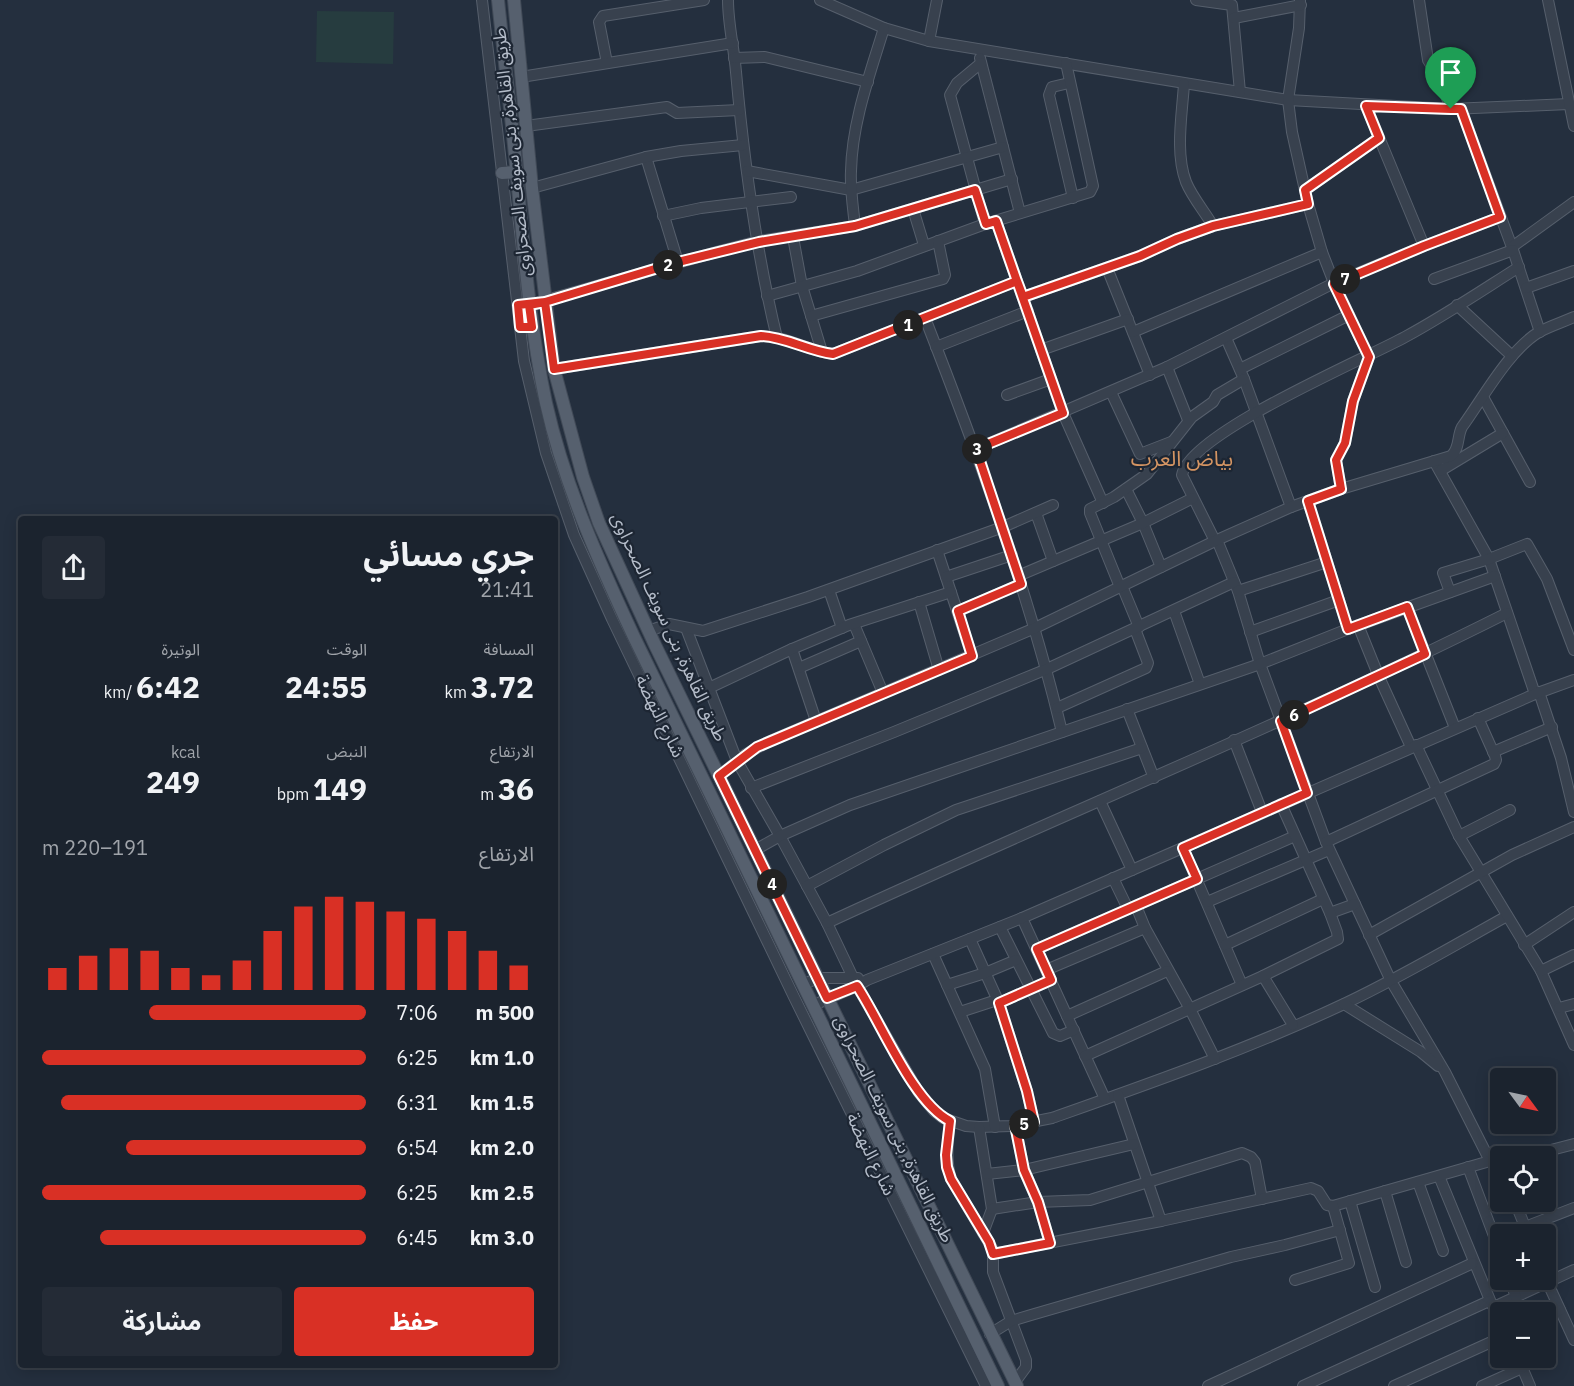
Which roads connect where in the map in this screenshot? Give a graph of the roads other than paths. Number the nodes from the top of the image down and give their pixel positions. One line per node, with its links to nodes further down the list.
1 (482, 0): 41 (street)
2 (498, 0): 40 (main road, طريق القاهرة, بنى سويف الصحراوى)
3 (514, 0): 22 (main road, طريق القاهرة, بنى سويف الصحراوى)
4 (704, 0): 19 (street)
5 (728, 0): 16 (street)
6 (820, 0): 12 (street)
7 (937, 0): 15 (street)
8 (1196, 0): 13 (street)
9 (1419, 0): 30 (street)
10 (1548, 0): 28 (street)
11 (1300, 2): 13 (street); 27 (street)
12 (834, 3): 14 (street)
13 (1234, 18): 26 (street)
14 (884, 28): 15 (street); 23 (street)
15 (929, 41): 17 (street)
16 (733, 43): 18 (street); 19 (street)
17 (978, 49): 20 (street); 21 (street)
18 (735, 58): 23 (street); 31 (street)
19 (607, 63): 22 (street)
20 (981, 63): 36 (street); 38 (street)
21 (1066, 63): 24 (street); 25 (street)
22 (522, 77): 32 (main road, طريق القاهرة, بنى سويف الصحراوى)
23 (868, 82): 44 (street)
24 (1070, 83): 48 (street); 48 (street)
25 (1184, 84): 26 (street); 58 (street)
26 (1240, 92): 27 (street)
27 (1288, 100): 29 (street); 46 (street)
28 (1569, 104): 30 (street); 33 (street)
29 (1366, 106): 30 (street); 34 (street)
30 (1456, 109): 55 (street)
31 (739, 110): 32 (street); 35 (street)
32 (526, 126): 43 (main road, طريق القاهرة, بنى سويف الصحراوى)
33 (1574, 126)
34 (1379, 138): 46 (street); 63 (street)
35 (743, 145): 37 (street); 39 (street)
36 (1003, 147): 38 (street); 42 (street)
37 (646, 157): 43 (street); 54 (street)
38 (966, 158): 44 (street); 45 (street)
39 (747, 171): 44 (street); 49 (street)
40 (517, 172): 41 (main road); 78 (main road, طريق القاهرة, بنى سويف الصحراوى)
41 (502, 174): 78 (street)
42 (1012, 179): 45 (street); 53 (street)
43 (532, 188): 77 (main road, طريق القاهرة, بنى سويف الصحراوى)
44 (851, 190): 57 (street)
45 (975, 190): 52 (street); 56 (street)
46 (1305, 190): 51 (street)
47 (791, 197): 49 (street)
48 (1073, 198): 53 (street)
49 (751, 201): 54 (street); 61 (street)
50 (1574, 202): 64 (street)
51 (1308, 204): 58 (street); 65 (street)
52 (913, 209): 57 (street); 62 (street)
53 (1020, 213): 56 (street)
54 (663, 216): 66 (street)
55 (1500, 217): 63 (street); 64 (street)
56 (991, 223): 60 (street); 71 (street)
57 (855, 226): 59 (street)
58 (1213, 226): 68 (street)
59 (793, 237): 61 (street); 73 (street)
60 (938, 241): 62 (street); 82 (street)
61 (759, 242): 66 (street); 75 (street)
62 (924, 245): 73 (street)
63 (1424, 246): 72 (street)
64 (1513, 249): 67 (street); 70 (street)
65 (1323, 252): 72 (street); 87 (street)
66 (678, 262): 77 (street)
67 (1519, 267): 74 (street); 79 (street)
68 (1107, 268): 76 (street); 85 (street)
69 (1574, 271): 74 (street)
70 (1434, 279)
71 (1017, 281): 76 (street); 84 (street)
72 (1334, 284): 81 (street); 90 (street)
73 (802, 286): 75 (street); 82 (street)
74 (1526, 288): 88 (street)
75 (767, 296): 89 (street)
76 (1023, 297): 80 (street)
77 (545, 302): 78 (street); 97 (main road, طريق القاهرة, بنى سويف الصحراوى)
78 (524, 305): 86 (main road, طريق القاهرة, بنى سويف الصحراوى)
79 (1457, 305): 94 (street); 95 (street)
80 (1028, 311): 91 (street); 92 (street)
81 (1349, 315): 95 (street); 98 (street)
82 (811, 316): 93 (street)
83 (1574, 317): 88 (street)
84 (925, 318): 91 (street); 93 (street)
85 (1128, 319): 87 (street); 92 (street)
86 (526, 327): 230 (main road, طريق القاهرة, بنى سويف الصحراوى); 301 (street, شارع النهضة)
87 (1133, 332): 99 (street)
88 (1540, 332): 94 (street)
89 (777, 338): 93 (street); 97 (street)
90 (1226, 338): 96 (street); 98 (street)
91 (936, 347): 109 (street)
92 (1041, 350): 100 (street)
93 (822, 352)
94 (1512, 356): 103 (street)
95 (1369, 357): 104 (street); 113 (street)
96 (1167, 367): 99 (street); 106 (street)
97 (554, 369): 150 (main road, طريق القاهرة, بنى سويف الصحراوى)
98 (1242, 374): 104 (street); 106 (street)
99 (1150, 375): 101 (street)
100 (1051, 379): 102 (street); 105 (street)
101 (1111, 392): 105 (street); 108 (street)
102 (1007, 395)
103 (1483, 398): 107 (street); 110 (street)
104 (1256, 412): 114 (street); 118 (street)
105 (1063, 413): 109 (street); 116 (street)
106 (1188, 420): 108 (street)
107 (1503, 433): 110 (street); 111 (street)
108 (1172, 442): 112 (street)
109 (976, 449): 121 (street)
110 (1437, 466): 113 (street); 126 (street)
111 (1530, 482)
112 (1126, 489): 116 (street); 120 (street)
113 (1341, 489): 115 (street)
114 (1193, 498): 120 (street); 122 (street)
115 (1308, 501): 118 (street); 128 (street)
116 (1103, 503): 123 (street)
117 (1053, 505): 119 (street)
118 (1291, 507): 122 (street)
119 (1036, 513): 121 (street); 127 (street)
120 (1143, 523): 123 (street); 129 (street)
121 (1003, 527): 124 (street); 125 (street)
122 (1216, 540): 129 (street); 134 (street)
123 (1100, 542): 127 (street); 133 (street)
124 (937, 550): 131 (street); 135 (street)
125 (1012, 555): 131 (street); 132 (street)
126 (1489, 559): 130 (street); 137 (street); 154 (street)
127 (1053, 561): 132 (street)
128 (1327, 561): 134 (street); 138 (street)
129 (1161, 567): 133 (street)
130 (1495, 576): 137 (street); 143 (street)
131 (946, 577): 136 (street)
132 (1020, 580): 141 (street); 148 (street)
133 (1121, 587): 148 (street); 149 (street)
134 (1236, 587): 142 (street); 151 (street)
135 (829, 590): 146 (street); 147 (street)
136 (951, 592): 139 (street); 141 (street)
137 (1450, 592): 140 (street)
138 (1339, 600): 145 (street); 151 (street)
139 (919, 602): 144 (street); 160 (street)
140 (1407, 607): 145 (street); 155 (street)
141 (958, 611): 156 (street)
142 (1174, 611): 149 (street); 163 (street)
143 (1507, 613): 155 (street); 166 (street)
144 (854, 624): 147 (street); 152 (street)
145 (1353, 627): 157 (street); 161 (street)
146 (686, 628): 150 (street); 164 (street)
147 (842, 628): 153 (street)
148 (1035, 628): 156 (street); 159 (street)
149 (1137, 628): 159 (street); 167 (street)
150 (648, 631): 180 (main road, طريق القاهرة, بنى سويف الصحراوى)
151 (1250, 632): 157 (street)
152 (861, 641): 158 (street); 165 (street)
153 (792, 649): 158 (street); 164 (street)
154 (1574, 650)
155 (1425, 654): 161 (street); 173 (street)
156 (972, 656): 160 (street)
157 (1260, 664): 163 (street); 171 (street)
158 (799, 668): 170 (street)
159 (1047, 669): 167 (street); 182 (street)
160 (939, 670): 165 (street)
161 (1379, 677): 171 (street); 176 (street)
162 (1574, 680): 166 (street)
163 (1200, 684): 168 (street)
164 (709, 688): 179 (street)
165 (883, 693): 170 (street)
166 (1537, 693): 169 (street); 172 (street)
167 (1057, 708): 174 (street)
168 (1127, 709): 174 (street); 177 (street)
169 (1478, 718): 173 (street); 178 (street)
170 (816, 721): 179 (street)
171 (1281, 721): 175 (street); 184 (street)
172 (1552, 727): 178 (street); 189 (street)
173 (1455, 728): 176 (street)
174 (1062, 732): 191 (street)
175 (1234, 740): 181 (street); 188 (street)
176 (1414, 746): 183 (street); 184 (street)
177 (1142, 748): 181 (street); 202 (street)
178 (1494, 752): 183 (street)
179 (737, 761): 180 (street); 182 (street)
180 (719, 776): 196 (main road, طريق القاهرة, بنى سويف الصحراوى)
181 (1154, 778): 185 (street)
182 (751, 788): 191 (street)
183 (1438, 792): 193 (street); 194 (street)
184 (1307, 793): 186 (street); 194 (street)
185 (1100, 801): 198 (street); 211 (street)
186 (1281, 804): 188 (street); 192 (street)
187 (1510, 810): 193 (street)
188 (1262, 812): 195 (street)
189 (1574, 812)
190 (1574, 827): 199 (street)
191 (780, 836): 196 (street); 202 (street)
192 (1295, 836): 197 (street); 201 (street)
193 (1459, 836): 199 (street)
194 (1328, 846): 197 (street); 205 (street)
195 (1183, 848): 198 (street); 201 (street)
196 (755, 850): 227 (main road, طريق القاهرة, بنى سويف الصحراوى)
197 (1306, 860): 203 (street); 204 (street)
198 (1132, 870): 200 (street)
199 (1480, 872): 209 (street); 214 (street)
200 (1113, 879): 206 (street); 210 (street)
201 (1197, 879): 204 (street); 206 (street)
202 (807, 886): 211 (street)
203 (1323, 899): 208 (street); 216 (street)
204 (1207, 902): 216 (street)
205 (1354, 904): 208 (street); 214 (street)
206 (1132, 908): 213 (street); 218 (street)
207 (1574, 912): 217 (street)
208 (1330, 913): 226 (street)
209 (1506, 916): 217 (street); 228 (street)
210 (1022, 918): 212 (street); 218 (street)
211 (827, 923): 229 (street)
212 (1000, 927): 215 (street); 221 (street)
213 (1145, 928): 222 (street); 225 (street)
214 (1369, 935): 228 (street)
215 (970, 939): 219 (street); 224 (street)
216 (1225, 945): 232 (street)
217 (1524, 945): 223 (street)
218 (1037, 949): 225 (street)
219 (933, 954): 229 (street); 231 (street)
220 (1574, 955): 223 (street)
221 (1016, 960): 224 (street); 233 (street)
222 (1167, 971): 240 (street); 242 (street)
223 (1541, 971): 239 (street)
224 (985, 973): 231 (street); 235 (street)
225 (1048, 975): 233 (street); 242 (street)
226 (1263, 976): 232 (street); 243 (street)
227 (818, 978): 229 (street); 230 (street); 234 (main road, طريق القاهرة, بنى سويف الصحراوى)
228 (1391, 981): 236 (street); 248 (street)
229 (855, 982): 234 (street); 251 (street)
230 (804, 984): 238 (main road, طريق القاهرة, بنى سويف الصحراوى)
231 (947, 985): 241 (street)
232 (1242, 985): 240 (street)
233 (1030, 989): 235 (street); 244 (street)
234 (827, 998): 238 (street); 295 (main road, طريق القاهرة, بنى سويف الصحراوى)
235 (998, 1002): 241 (street); 252 (street)
236 (1344, 1004): 243 (street); 248 (street)
237 (1574, 1004): 239 (street)
238 (814, 1005): 302 (main road, طريق القاهرة, بنى سويف الصحراوى)
239 (1559, 1008): 245 (street)
240 (1190, 1009): 246 (street); 247 (street)
241 (960, 1012): 255 (street)
242 (1067, 1016): 244 (street)
243 (1293, 1026): 247 (street)
244 (1074, 1030): 246 (street)
245 (1574, 1045)
246 (1085, 1056): 250 (street)
247 (1215, 1059): 249 (street)
248 (1445, 1072): 259 (street)
249 (1118, 1095): 250 (street); 256 (street)
250 (1105, 1099): 252 (street)
251 (950, 1121): 254 (street); 278 (street)
252 (1034, 1122): 253 (street)
253 (1015, 1125): 255 (street); 262 (street)
254 (979, 1127): 255 (street); 263 (street)
255 (995, 1127)
256 (1134, 1144): 262 (street); 266 (street)
257 (1574, 1144): 258 (street)
258 (1556, 1149)
259 (1490, 1150)
260 (1490, 1163): 261 (street)
261 (1468, 1167): 264 (street); 276 (street)
262 (1024, 1170): 263 (street); 270 (street)
263 (987, 1174): 273 (street)
264 (1439, 1176): 265 (street); 283 (street)
265 (1418, 1182): 267 (street); 280 (street)
266 (1148, 1183): 268 (street); 270 (street); 274 (street)
267 (1385, 1191): 269 (street); 282 (street)
268 (1262, 1199): 271 (street); 274 (street)
269 (1350, 1201): 271 (street); 287 (street)
270 (1038, 1202): 273 (street); 279 (street)
271 (1333, 1206): 277 (street)
272 (1574, 1208): 275 (street)
273 (992, 1209): 278 (street)
274 (1161, 1221): 279 (street)
275 (1541, 1224)
276 (1490, 1225)
277 (1340, 1230): 286 (street); 294 (street)
278 (983, 1233): 281 (street)
279 (1050, 1243): 281 (street)
280 (1443, 1251)
281 (993, 1254): 294 (street)
282 (1406, 1263)
283 (1473, 1263): 292 (street); 303 (street)
284 (1574, 1270): 285 (street)
285 (1556, 1276)
286 (1295, 1280)
287 (1375, 1287)
288 (1514, 1290): 291 (street)
289 (1528, 1290): 291 (street)
290 (1552, 1290): 293 (street)
291 (1516, 1297): 292 (street)
292 (1489, 1300): 304 (street)
293 (1566, 1315): 296 (street)
294 (1011, 1321): 295 (street); 300 (street)
295 (990, 1334): 300 (main road, طريق القاهرة, بنى سويف الصحراوى)
296 (1574, 1340)
297 (1490, 1343): 305 (street)
298 (1512, 1368): 306 (street)
299 (1522, 1368): 307 (street)
300 (1016, 1384)
301 (986, 1386)
302 (998, 1386)
303 (1208, 1386)
304 (1303, 1386)
305 (1394, 1386)
306 (1482, 1386)
307 (1530, 1386)

